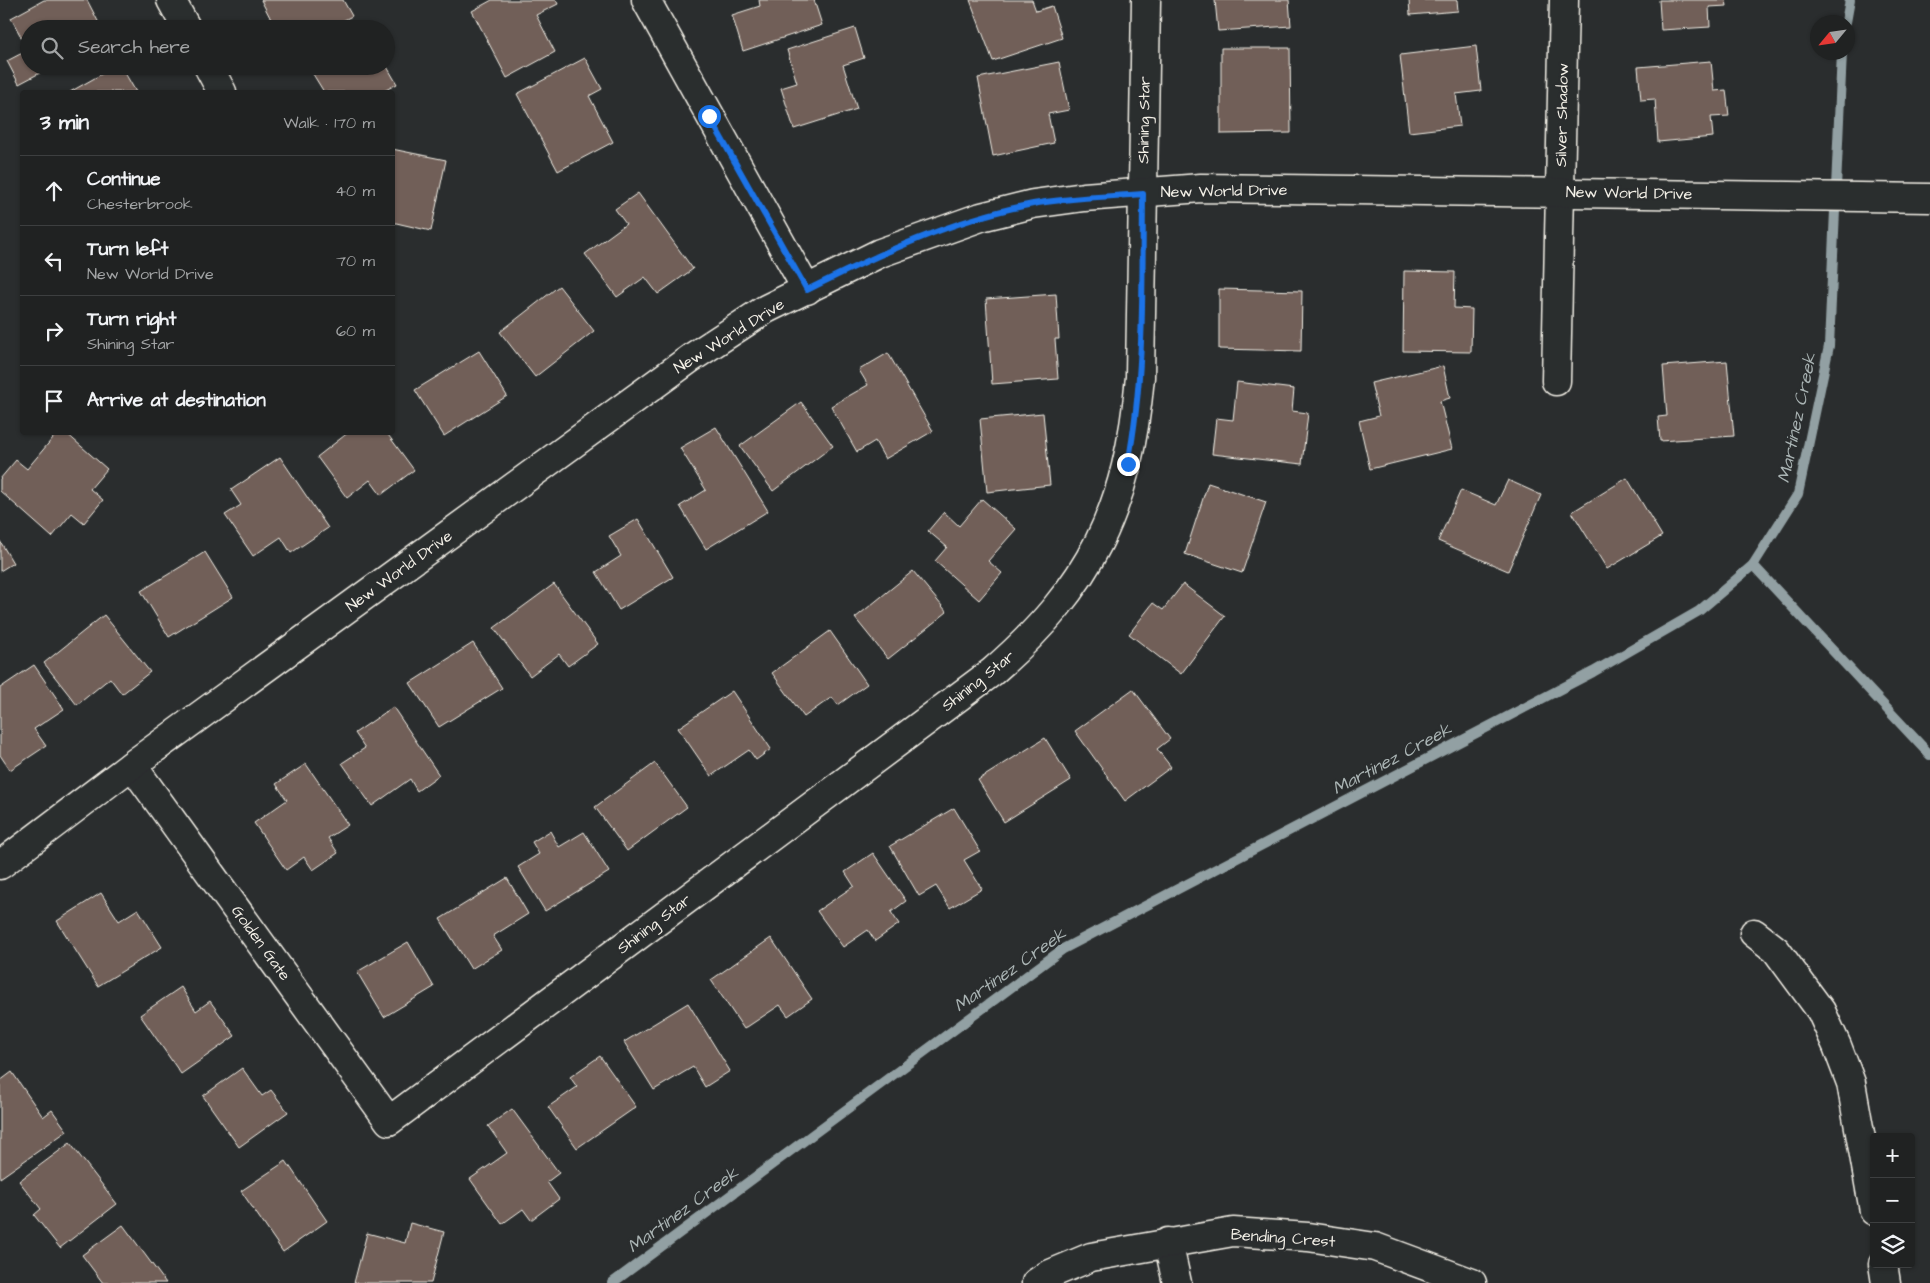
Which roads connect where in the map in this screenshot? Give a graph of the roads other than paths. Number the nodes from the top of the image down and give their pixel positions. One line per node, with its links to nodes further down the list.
1 (171, 0): 5 (street)
2 (646, 0): 11 (street)
3 (1146, 0): 9 (street, Shining Star)
4 (1564, 0): 8 (street, Silver Shadow)
5 (182, 20)
6 (213, 75): 7 (street)
7 (221, 90)
8 (1560, 192): 9 (street, New World Drive); 10 (street, New World Drive); 12 (street, Silver Shadow)
9 (1143, 194): 11 (street, New World Drive); 16 (street, Shining Star)
10 (1930, 198)
11 (807, 290): 13 (street, New World Drive)
12 (1556, 381)
13 (132, 765): 14 (street, New World Drive); 16 (street, Golden Gate)
14 (0, 866)
15 (1754, 933): 17 (street)
16 (389, 1121)
17 (1870, 1189)
18 (1168, 1242): 20 (street, Bending Crest); 21 (street); 22 (street, Bending Crest)
19 (1884, 1268): 23 (street)
20 (1036, 1283)
21 (1178, 1283)
22 (1472, 1283)
23 (1886, 1283)

